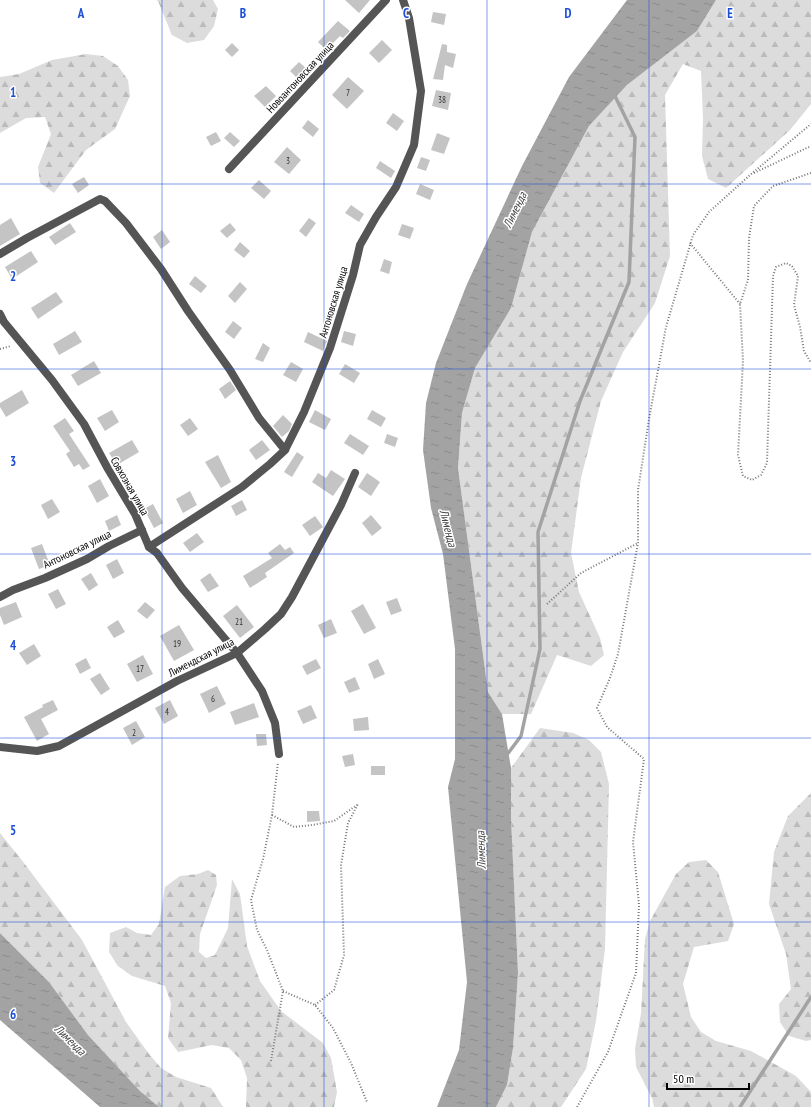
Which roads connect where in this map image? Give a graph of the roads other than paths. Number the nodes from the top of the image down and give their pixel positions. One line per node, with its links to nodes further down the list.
1 (386, 0): 3 (street, Новоантоновская улица)
2 (403, 0): 6 (street, Антоновская улица)
3 (229, 169)
4 (0, 254): 6 (street)
5 (0, 314): 8 (street, Совхозная улица)
6 (285, 450): 9 (street, Антоновская улица)
7 (355, 473): 11 (street, Лимендская улица)
8 (142, 530): 9 (street, Совхозная улица); 10 (street, Антоновская улица)
9 (149, 547): 11 (street, Совхозная улица)
10 (0, 597)
11 (237, 653): 12 (street, Лимендская улица); 13 (street, Совхозная улица)
12 (0, 747)
13 (279, 754)

